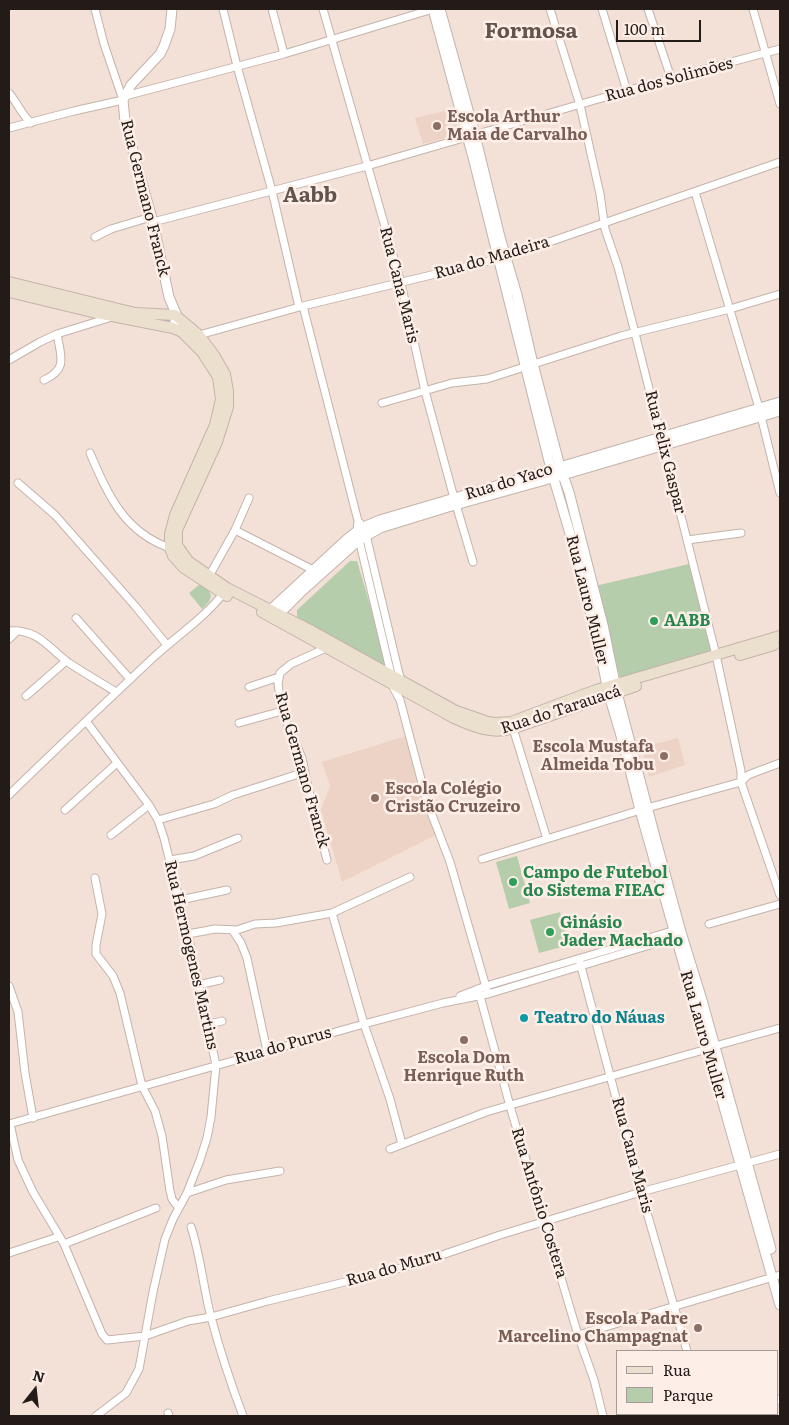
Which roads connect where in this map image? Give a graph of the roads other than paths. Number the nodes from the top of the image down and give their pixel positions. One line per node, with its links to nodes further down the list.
1 (95, 9): 20 (street, Rua Germano Franck)
2 (172, 9): 20 (street, Rua Germano Franck)
3 (223, 9): 16 (street)
4 (272, 9): 14 (street)
5 (323, 9): 12 (street, Rua Cana Maris)
6 (433, 9): 12 (street); 25 (street, Rua Lauro Muller)
7 (440, 9): 25 (street, Rua Lauro Muller)
8 (550, 9): 22 (street, Rua Felix Gaspar)
9 (602, 9): 18 (street)
10 (648, 9): 17 (street)
11 (752, 9): 15 (street)
12 (332, 39): 14 (street); 27 (street, Rua Cana Maris)
13 (780, 49): 15 (street, Rua dos Solimões)
14 (284, 54): 16 (street)
15 (765, 54): 17 (street, Rua dos Solimões); 21 (street)
16 (237, 66): 20 (street); 28 (street)
17 (671, 78): 18 (street, Rua dos Solimões)
18 (627, 91): 22 (street, Rua dos Solimões)
19 (9, 93): 23 (street)
20 (124, 98): 23 (street); 30 (street, Rua Germano Franck)
21 (780, 104)
22 (580, 105): 25 (street, Rua dos Solimões); 31 (street, Rua Felix Gaspar)
23 (30, 123): 24 (street)
24 (9, 128)
25 (471, 136): 27 (street, Rua dos Solimões); 33 (street, Rua Lauro Muller)
26 (780, 162): 29 (street, Rua do Madeira)
27 (367, 166): 28 (street, Rua dos Solimões); 35 (street, Rua Cana Maris)
28 (272, 191): 30 (street, Rua dos Solimões); 39 (street)
29 (695, 192): 31 (street, Rua do Madeira); 40 (street)
30 (152, 219): 32 (street, Rua dos Solimões); 38 (street, Rua Germano Franck)
31 (605, 223): 33 (street, Rua do Madeira); 47 (street, Rua Felix Gaspar)
32 (95, 237)
33 (502, 258): 35 (street, Rua do Madeira); 51 (street, Rua Lauro Muller)
34 (9, 282): 41 (main road)
35 (401, 283): 39 (street, Rua do Madeira); 53 (street, Rua Cana Maris)
36 (9, 292): 41 (main road)
37 (780, 294): 40 (street)
38 (169, 297): 42 (street, Rua Germano Franck); 44 (street, Rua Germano Franck)
39 (301, 306): 49 (street, Rua do Madeira); 67 (street)
40 (730, 309): 47 (street); 56 (street)
41 (116, 313): 43 (main road); 48 (street)
42 (163, 314): 43 (main road); 44 (main road); 45 (street, Rua Germano Franck)
43 (134, 316): 45 (main road)
44 (177, 316): 46 (street); 49 (main road, Rua Germano Franck)
45 (163, 325): 46 (main road, Rua Germano Franck)
46 (173, 328): 60 (main road, Rua Germano Franck)
47 (635, 332): 51 (street); 58 (street, Rua Felix Gaspar)
48 (56, 334): 50 (street); 52 (street)
49 (199, 335): 60 (main road, Rua Germano Franck)
50 (9, 360)
51 (530, 365): 53 (street); 61 (street, Rua Lauro Muller)
52 (44, 380)
53 (425, 392): 55 (street); 65 (street, Rua Cana Maris)
54 (780, 402): 56 (street, Rua do Yaco)
55 (382, 403)
56 (760, 412): 57 (street, Rua do Yaco); 58 (street, Rua do Yaco); 63 (street)
57 (780, 412)
58 (662, 442): 61 (street, Rua do Yaco); 69 (street, Rua Felix Gaspar)
59 (90, 453): 70 (street)
60 (207, 453): 70 (main road, Rua Germano Franck); 73 (main road, Rua Germano Franck)
61 (557, 472): 65 (street, Rua do Yaco); 91 (street, Rua Lauro Muller)
62 (18, 483): 82 (street)
63 (780, 493)
64 (249, 498): 66 (street)
65 (455, 502): 67 (street, Rua do Yaco); 71 (street, Rua Cana Maris)
66 (235, 530): 72 (street); 73 (street)
67 (361, 531): 72 (street, Rua do Yaco); 84 (street)
68 (741, 532): 69 (street)
69 (686, 540): 85 (street, Rua Felix Gaspar)
70 (170, 548): 73 (main road, Rua Germano Franck)
71 (473, 562)
72 (317, 572): 75 (street, Rua do Yaco)
73 (207, 580): 74 (main road, Rua Germano Franck)
74 (225, 591): 75 (main road, Rua Germano Franck); 82 (street)
75 (272, 614): 83 (main road, Rua Germano Franck)
76 (76, 618): 88 (street)
77 (9, 631): 78 (street)
78 (18, 631): 80 (street); 86 (street)
79 (780, 636): 85 (main road, Rua do Tarauacá)
80 (9, 639)
81 (780, 643): 85 (main road, Rua do Tarauacá)
82 (166, 645): 88 (street)
83 (330, 645): 87 (street, Rua Germano Franck); 89 (main road, Rua do Tarauacá)
84 (389, 646): 89 (street); 89 (street)
85 (717, 659): 91 (main road, Rua do Tarauacá); 101 (street, Rua Felix Gaspar)
86 (66, 661): 92 (street); 93 (street)
87 (279, 677): 90 (street); 94 (street, Rua Germano Franck)
88 (130, 679): 92 (street)
89 (397, 686): 97 (main road, Rua do Tarauacá); 128 (street)
90 (249, 687)
91 (612, 690): 97 (main road, Rua do Tarauacá); 104 (street, Rua Lauro Muller)
92 (116, 692): 95 (street)
93 (26, 696)
94 (282, 711): 96 (street); 100 (street, Rua Germano Franck)
95 (86, 721): 98 (street, Rua Hermogenes Martins); 102 (street)
96 (239, 723)
97 (512, 725): 109 (street)
98 (117, 763): 103 (street, Rua Hermogenes Martins); 105 (street)
99 (780, 763): 101 (street)
100 (305, 772): 106 (street); 112 (street, Rua Germano Franck)
101 (741, 782): 104 (street); 116 (street, Rua Felix Gaspar)
102 (9, 796)
103 (149, 804): 106 (street, Rua Hermogenes Martins); 107 (street)
104 (644, 809): 109 (street); 122 (street, Rua Lauro Muller)
105 (64, 810)
106 (158, 820): 111 (street, Rua Hermogenes Martins)
107 (110, 835)
108 (238, 838): 111 (street)
109 (547, 839): 110 (street)
110 (482, 859)
111 (170, 860): 117 (street, Rua Hermogenes Martins)
112 (327, 860)
113 (410, 877): 119 (street)
114 (95, 878): 139 (street)
115 (227, 890): 117 (street)
116 (780, 896)
117 (180, 900): 123 (street, Rua Hermogenes Martins)
118 (780, 904): 120 (street)
119 (332, 913): 121 (street); 133 (street)
120 (709, 924)
121 (232, 931): 123 (street); 136 (street)
122 (678, 933): 124 (street, Rua do Purus); 135 (street, Rua Lauro Muller)
123 (188, 934): 126 (street, Rua Hermogenes Martins)
124 (580, 962): 128 (street, Rua do Purus); 130 (street, Rua do Purus); 138 (street, Rua Cana Maris)
125 (220, 980): 126 (street)
126 (198, 985): 132 (street, Rua Hermogenes Martins)
127 (9, 986): 141 (street)
128 (486, 986): 129 (street, Rua do Purus); 130 (street)
129 (479, 992): 130 (street, Rua do Purus); 133 (street, Rua do Purus); 140 (street, Rua Antônio Costera)
130 (488, 994)
131 (222, 1022): 132 (street)
132 (206, 1024): 137 (street, Rua Hermogenes Martins)
133 (364, 1024): 136 (street, Rua do Purus); 143 (street)
134 (780, 1028): 135 (street)
135 (711, 1048): 138 (street); 146 (street, Rua Lauro Muller)
136 (267, 1050): 137 (street, Rua do Purus)
137 (216, 1065): 139 (street, Rua do Purus); 149 (street, Rua Hermogenes Martins)
138 (611, 1077): 140 (street); 148 (street, Rua Cana Maris)
139 (142, 1086): 141 (street, Rua do Purus); 150 (street)
140 (510, 1106): 143 (street); 152 (street, Rua Antônio Costera)
141 (33, 1118): 142 (street, Rua do Purus)
142 (9, 1124): 154 (street)
143 (402, 1144): 144 (street)
144 (390, 1148)
145 (780, 1154): 146 (street, Rua do Muru)
146 (744, 1164): 148 (street, Rua do Muru); 157 (street, Rua Lauro Muller)
147 (280, 1171): 149 (street)
148 (642, 1192): 152 (street, Rua do Muru); 159 (street, Rua Cana Maris)
149 (186, 1193): 150 (street, Rua Hermogenes Martins)
150 (178, 1207): 162 (street, Rua Hermogenes Martins)
151 (156, 1208): 155 (street)
152 (544, 1222): 160 (street, Rua do Muru); 161 (street, Rua Antônio Costera)
153 (191, 1227): 160 (street)
154 (58, 1237): 155 (street); 156 (street)
155 (64, 1244): 162 (street, Rua do Muru)
156 (9, 1253)
157 (778, 1278): 158 (street, Rua Lauro Muller); 159 (street)
158 (780, 1305)
159 (675, 1307): 161 (street); 163 (street, Rua Cana Maris)
160 (211, 1318): 162 (street, Rua do Muru); 165 (street)
161 (578, 1335): 166 (street, Rua Antônio Costera)
162 (145, 1336): 164 (street, Rua Hermogenes Martins)
163 (687, 1350)
164 (96, 1416)
165 (243, 1416)
166 (603, 1416)

